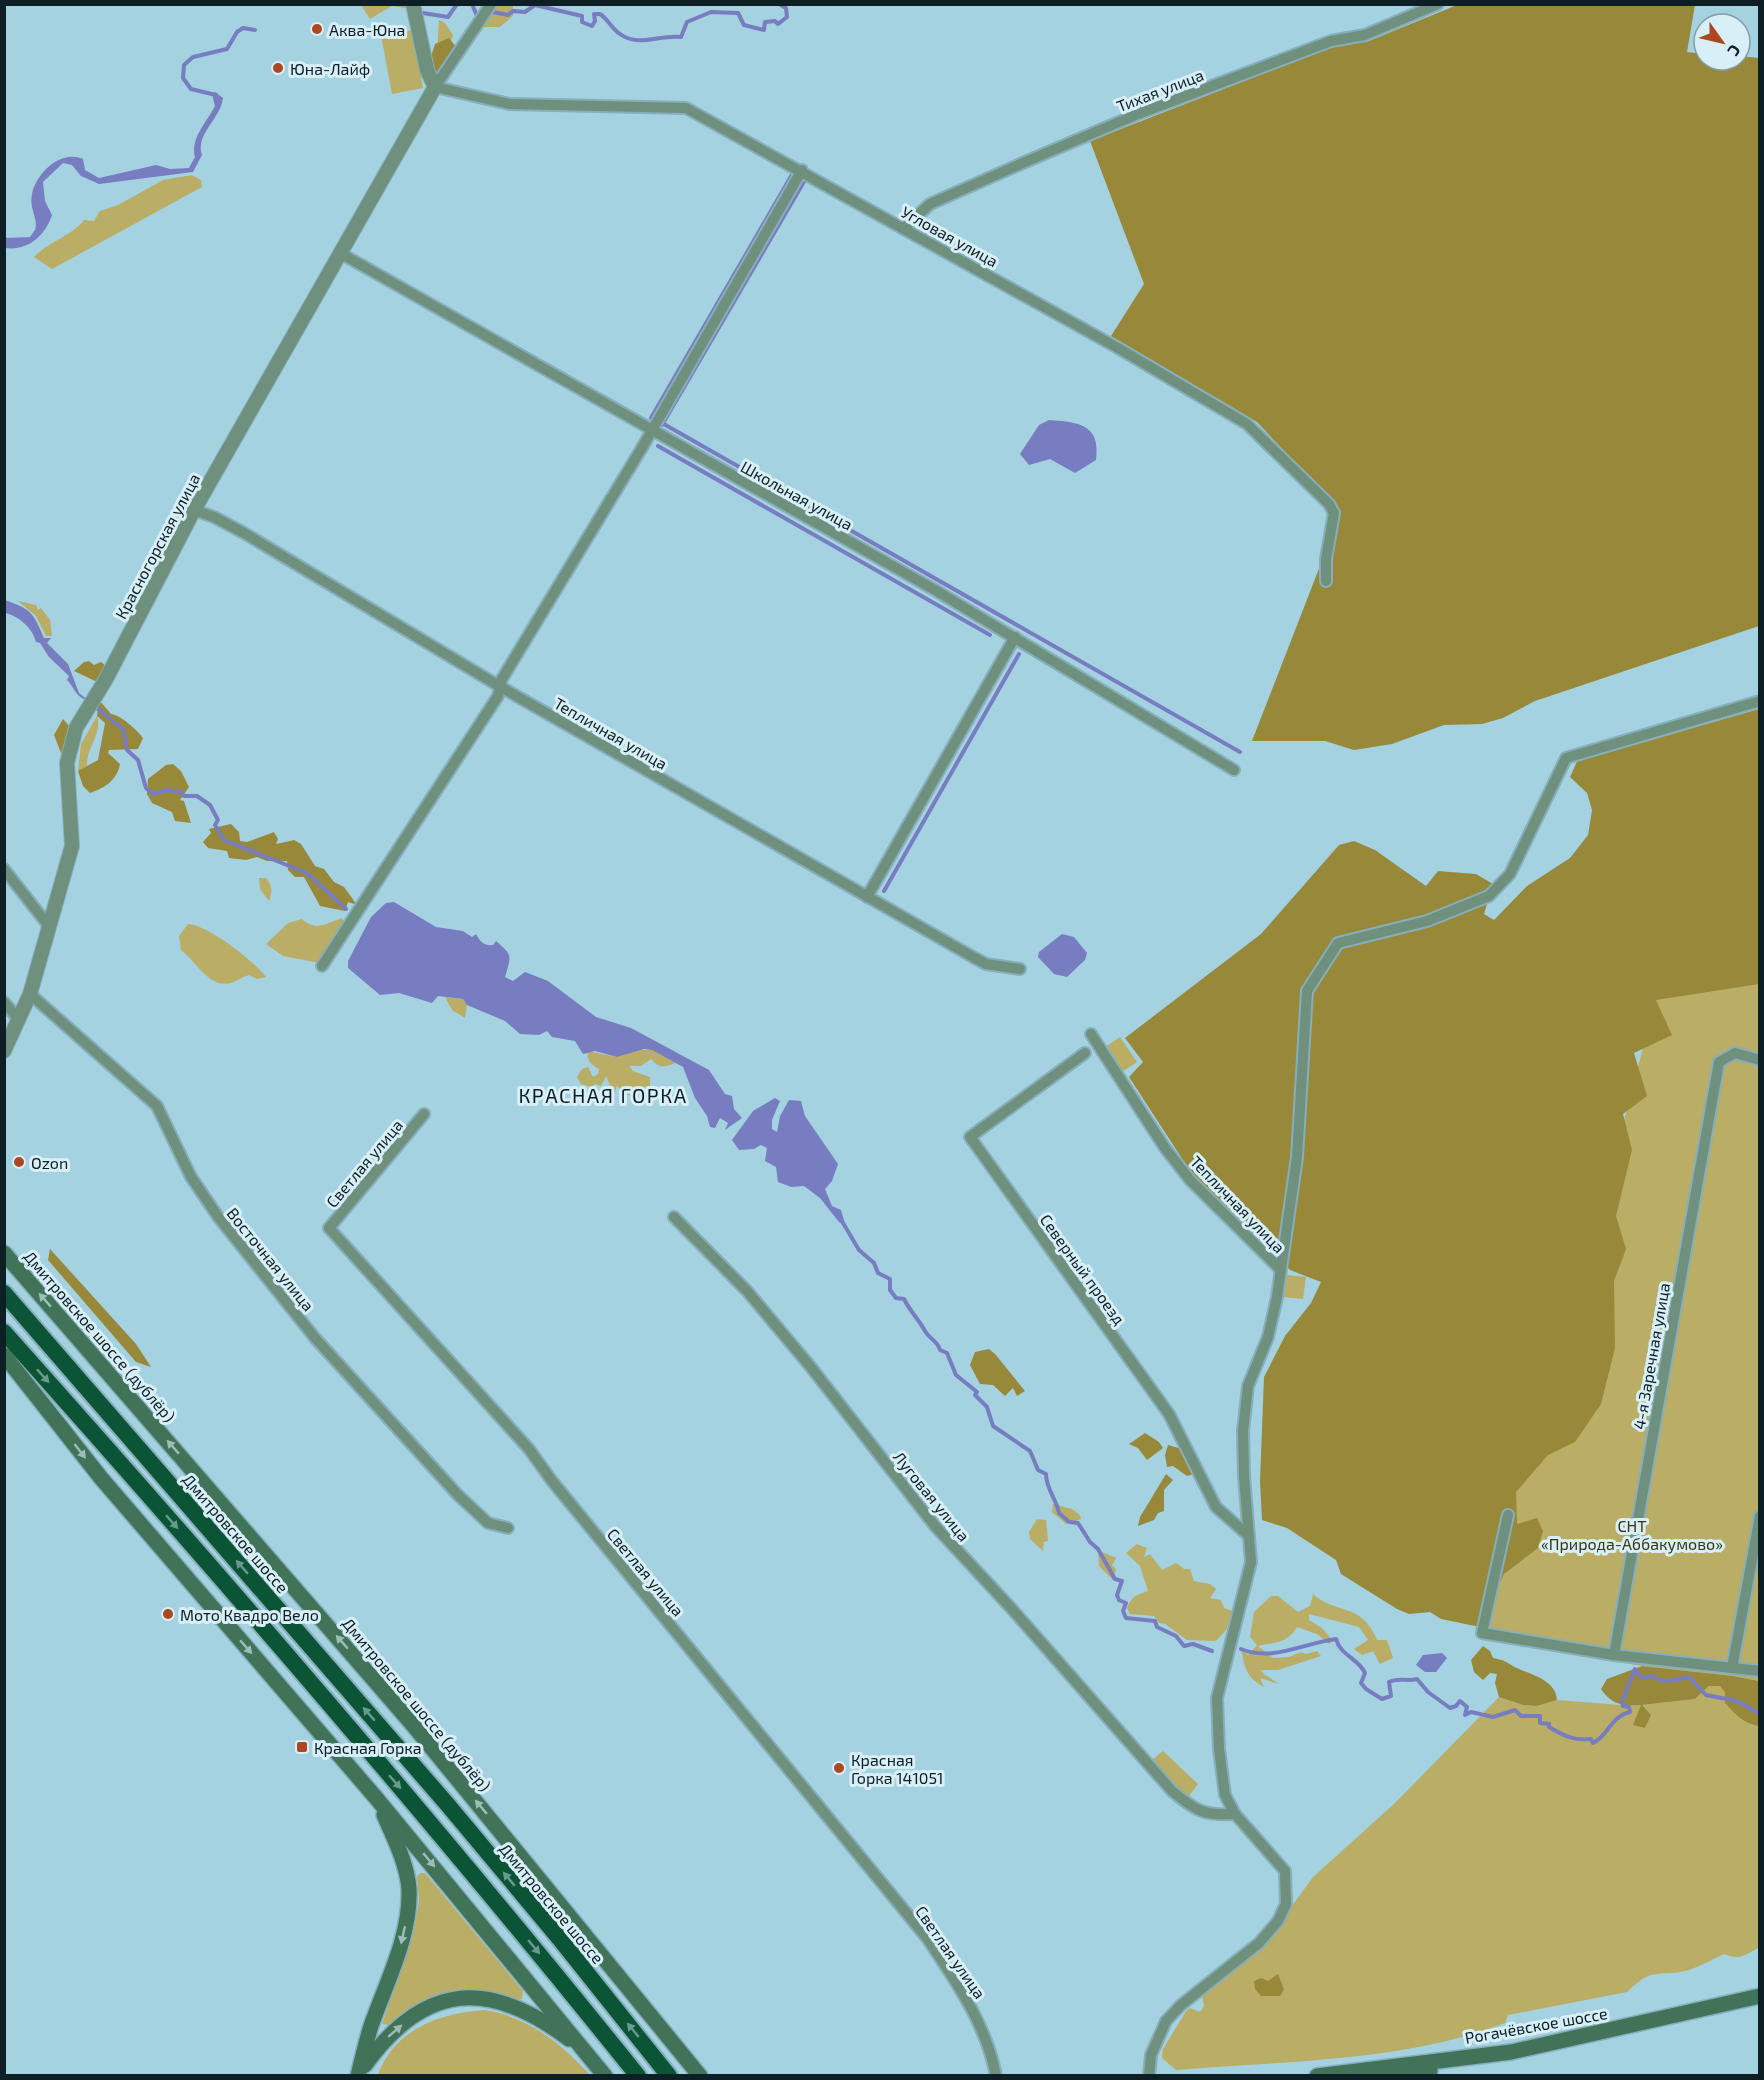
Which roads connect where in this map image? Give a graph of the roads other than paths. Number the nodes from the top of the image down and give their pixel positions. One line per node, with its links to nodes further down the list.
1 (414, 4): 4 (street)
2 (491, 4): 4 (street)
3 (1438, 4): 6 (street, Тихая улица)
4 (435, 87): 5 (street, Угловая улица); 7 (street, Красногорская улица)
5 (802, 170): 6 (street, Угловая улица); 8 (street)
6 (904, 228): 10 (street, Угловая улица)
7 (340, 254): 8 (street, Школьная улица); 9 (street, Красногорская улица)
8 (651, 430): 11 (street, Школьная улица); 12 (street)
9 (194, 510): 12 (street, Тепличная улица); 17 (street, Красногорская улица)
10 (1326, 581)
11 (1015, 637): 14 (street, Школьная улица); 16 (street)
12 (499, 686): 16 (street, Тепличная улица); 18 (street)
13 (1760, 701): 30 (street)
14 (1234, 770)
15 (4, 869): 17 (street)
16 (867, 897): 19 (street, Тепличная улица)
17 (48, 925): 20 (street, Красногорская улица)
18 (322, 966)
19 (1020, 969)
20 (30, 994): 22 (street, Красногорская улица); 36 (street, Восточная улица)
21 (4, 1002): 22 (street)
22 (19, 1020): 24 (street, Красногорская улица)
23 (1091, 1034): 30 (street, Тепличная улица)
24 (4, 1051)
25 (1085, 1053): 37 (street, Северный проезд)
26 (1760, 1060): 38 (street, 4-я Заречная улица)
27 (424, 1114): 54 (street, Светлая улица)
28 (674, 1217): 42 (street, Луговая улица)
29 (4, 1253): 44 (main road, Дмитровское шоссе (дублёр), one-way to 29)
30 (1280, 1269): 37 (street, Тепличная улица)
31 (4, 1293): 51 (highway, Дмитровское шоссе, one-way to 31)
32 (4, 1332): 50 (highway, one-way to 50)
33 (4, 1355): 41 (main road, one-way to 41)
34 (1508, 1515): 38 (street)
35 (1760, 1515): 39 (street)
36 (508, 1528)
37 (1249, 1536): 42 (street, Тепличная улица)
38 (1614, 1655): 39 (street)
39 (1732, 1668): 40 (street)
40 (1760, 1671)
41 (377, 1799): 46 (main road, one-way to 46); 47 (main road, one-way to 47)
42 (1235, 1814): 55 (street, Тепличная улица)
43 (1760, 1996): 45 (main road, Рогачёвское шоссе)
44 (665, 2031): 52 (main road, Дмитровское шоссе (дублёр)); 53 (main road)
45 (1511, 2052): 48 (main road); 56 (main road, Рогачёвское шоссе)
46 (587, 2053): 47 (main road, one-way to 46); 49 (main road)
47 (358, 2075)
48 (1406, 2075)
49 (605, 2076)
50 (638, 2076)
51 (669, 2076)
52 (700, 2076)
53 (711, 2076)
54 (996, 2076)
55 (1149, 2076)
56 (1317, 2076)

